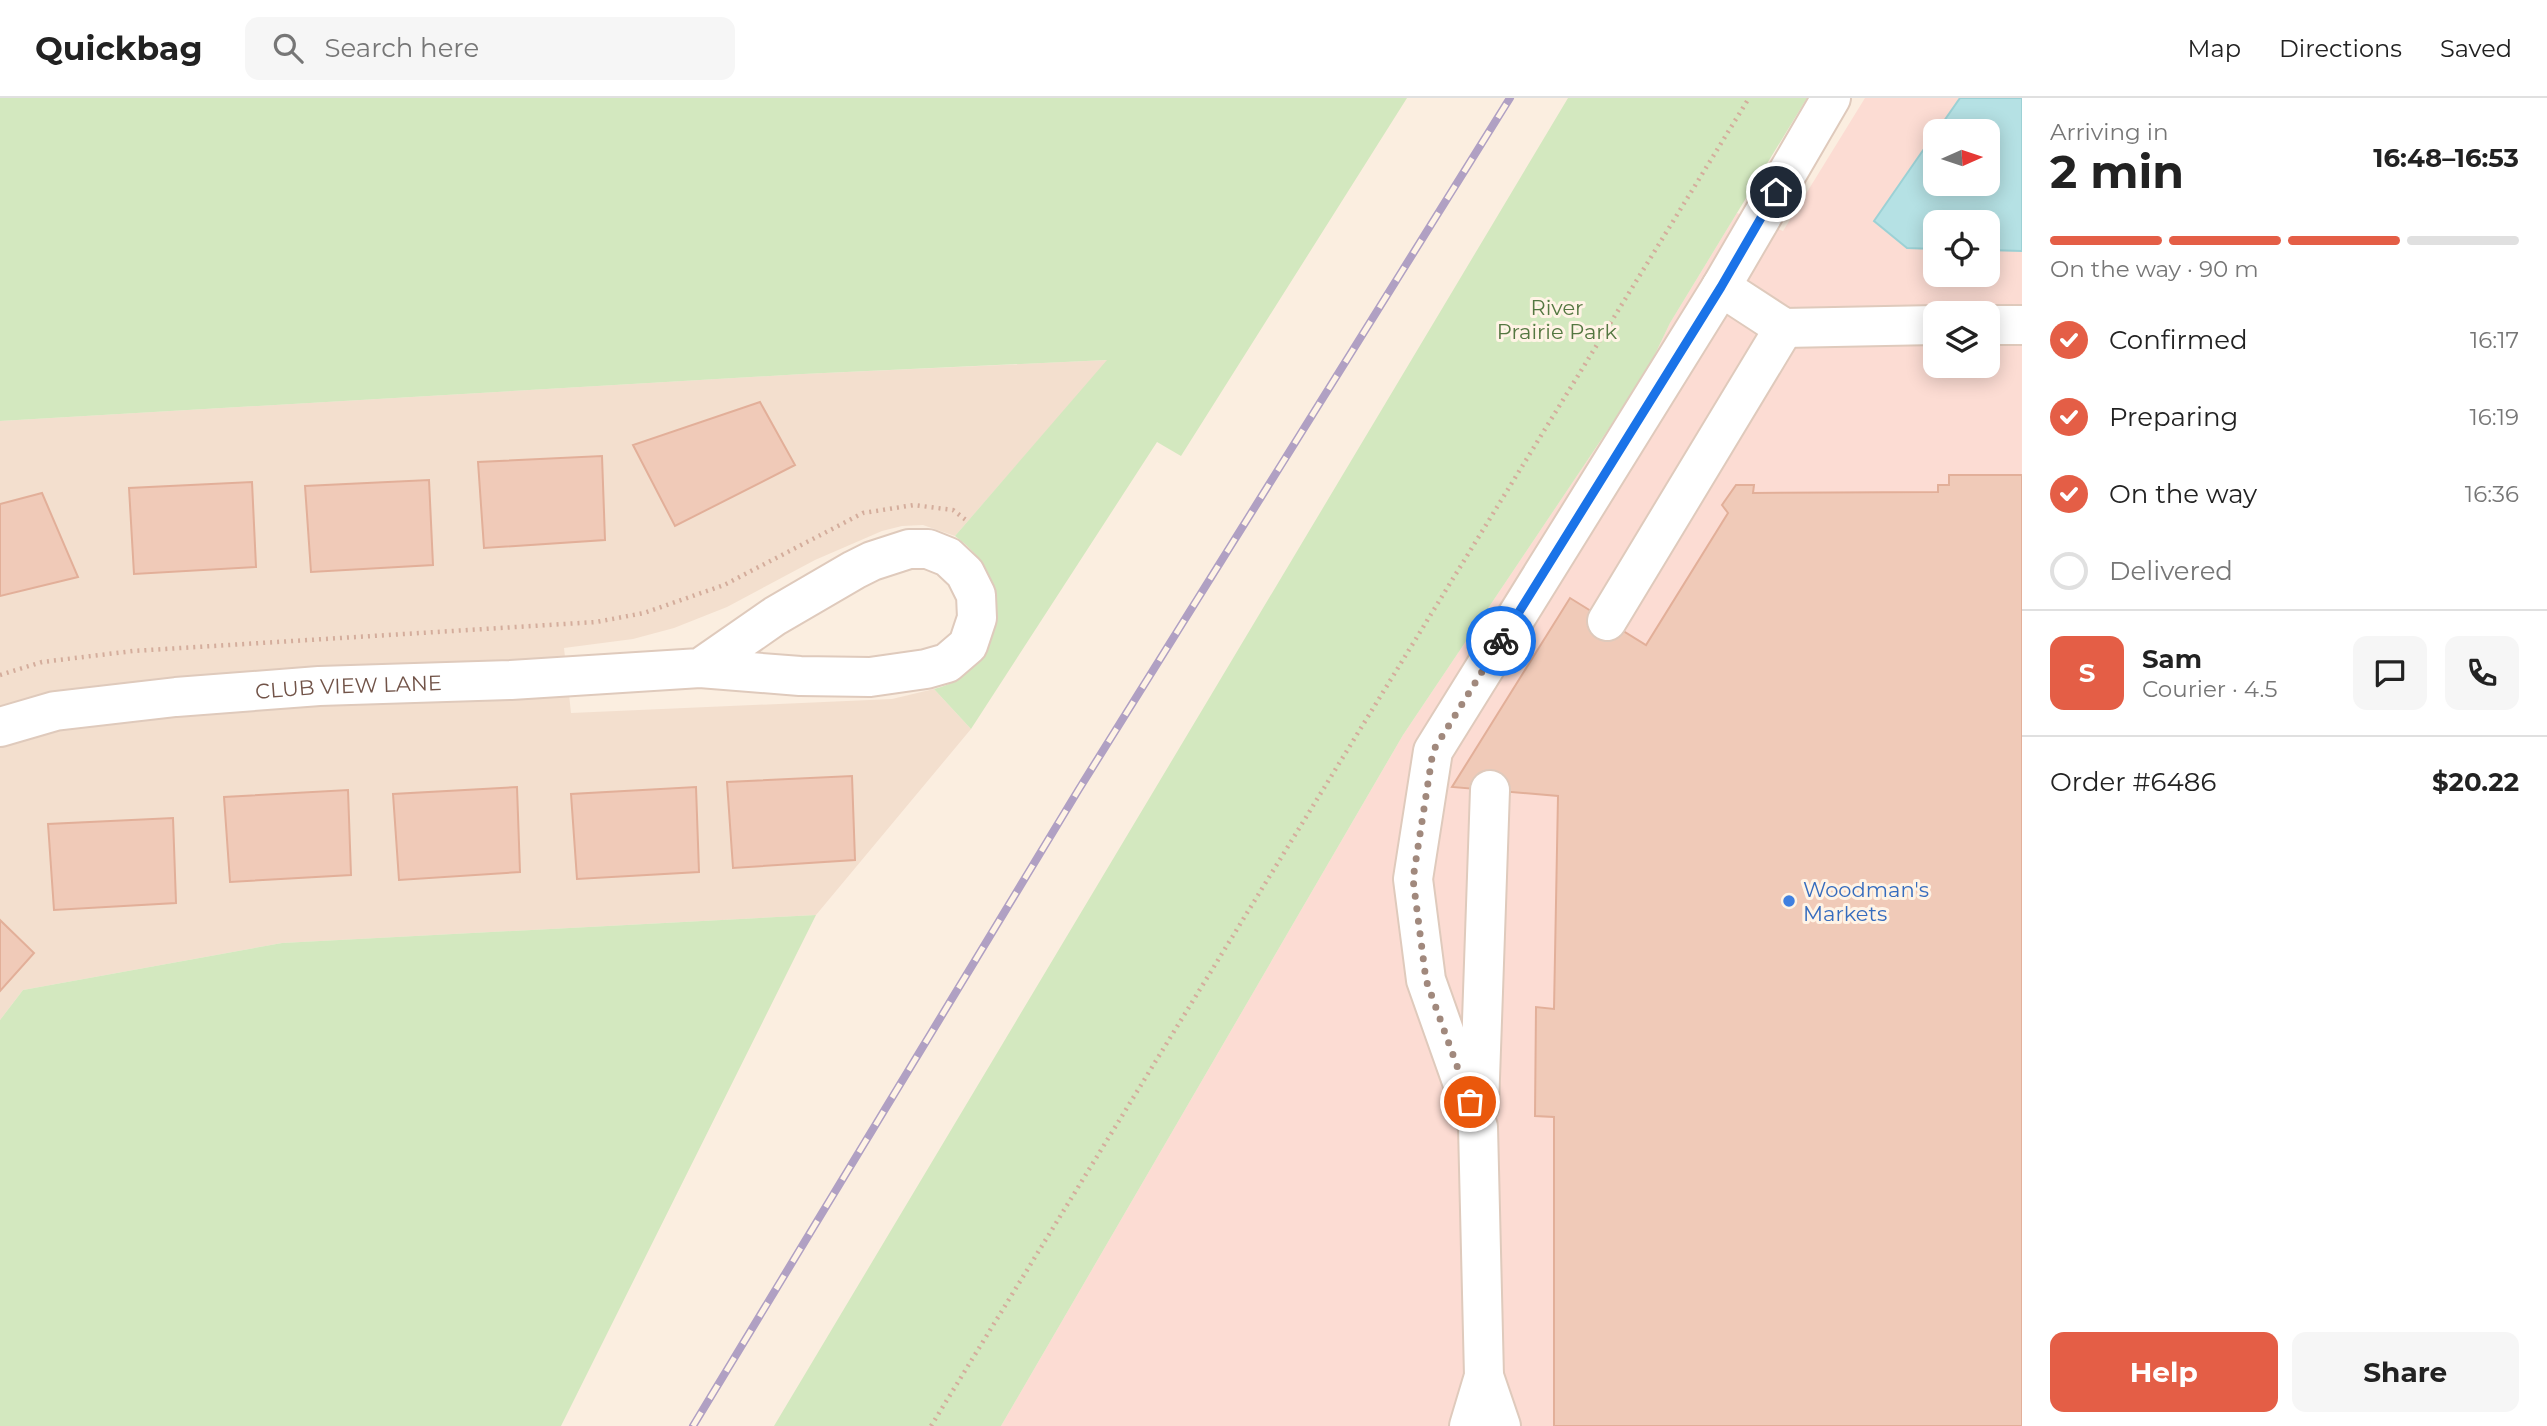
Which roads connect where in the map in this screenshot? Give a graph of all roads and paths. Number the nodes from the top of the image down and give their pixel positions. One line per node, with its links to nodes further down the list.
1 (1749, 98): 16 (path)
2 (1831, 98): 3 (street)
3 (1721, 287): 7 (street); 14 (street)
4 (1923, 325): 7 (street)
5 (2000, 325): 6 (street)
6 (2022, 325)
7 (1784, 328): 9 (street)
8 (972, 524): 11 (path)
9 (1607, 621)
10 (700, 668): 10 (street, CLUB VIEW LANE); 12 (street, CLUB VIEW LANE)
11 (0, 675)
12 (0, 727)
13 (1490, 790): 14 (street)
14 (1478, 1127): 15 (street)
15 (1484, 1376): 17 (street); 18 (street)
16 (931, 1426)
17 (1469, 1426)
18 (1501, 1426)

